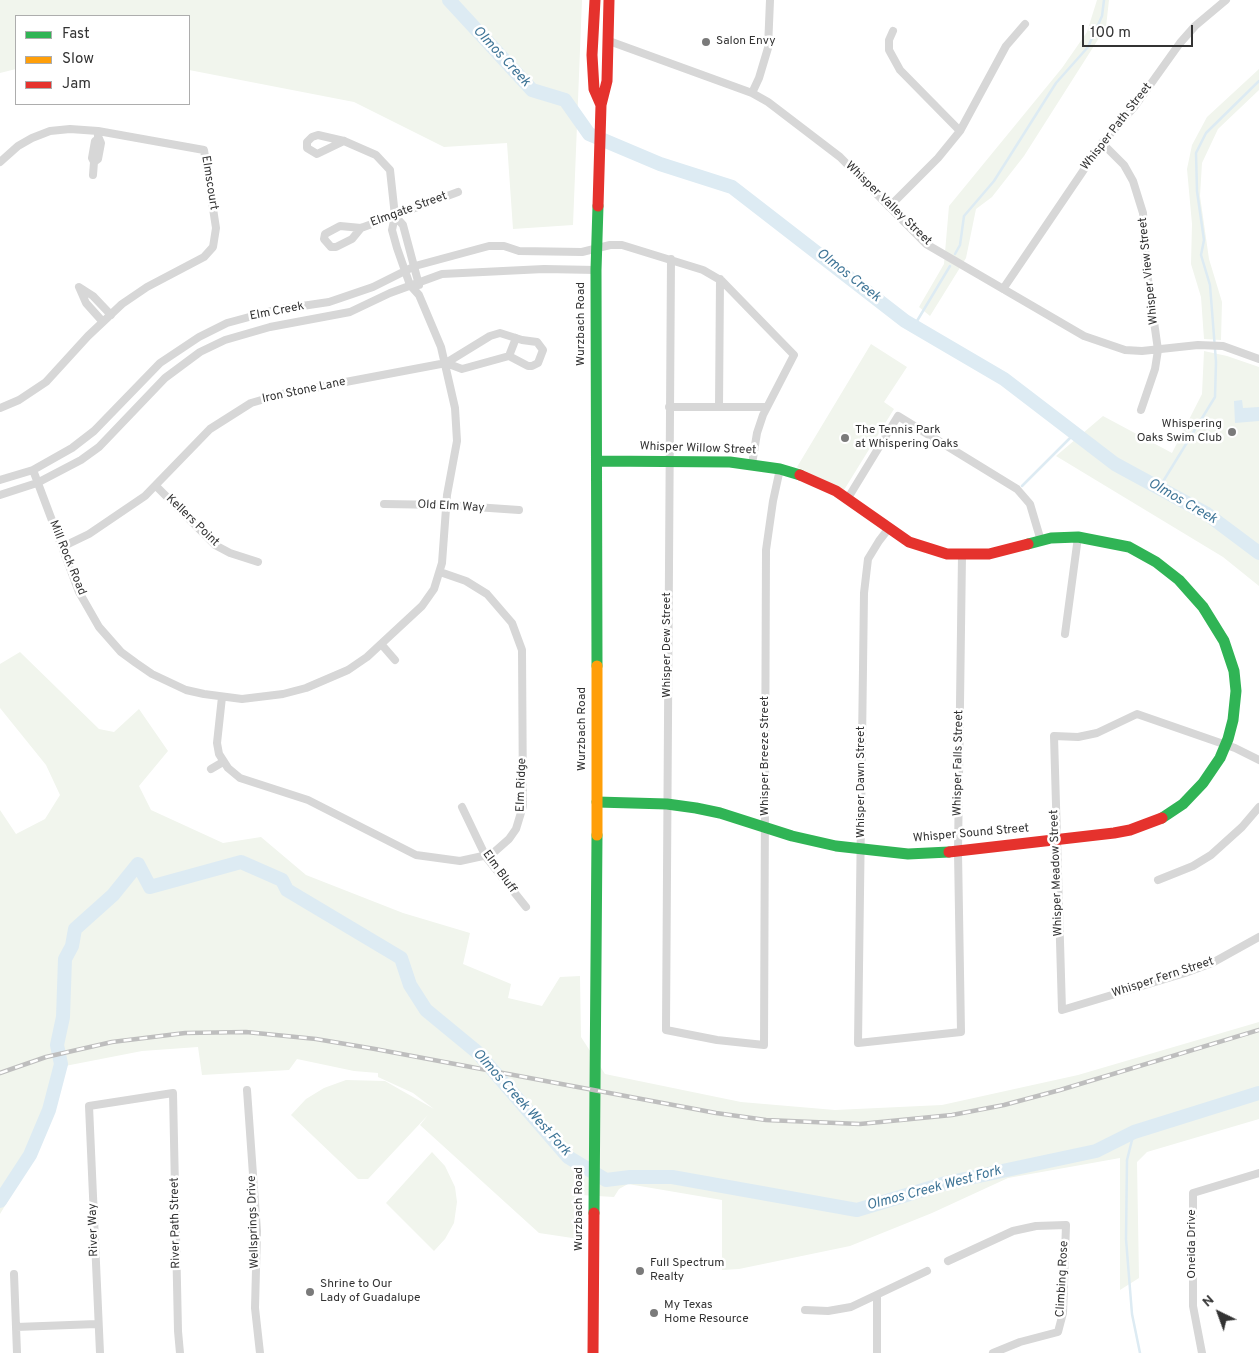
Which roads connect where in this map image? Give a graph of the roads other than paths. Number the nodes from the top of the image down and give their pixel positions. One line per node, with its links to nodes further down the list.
1 (595, 0): 9 (main road, Wurzbach Road)
2 (600, 0): 8 (main road)
3 (609, 0): 8 (main road, Wurzbach Road)
4 (770, 0): 10 (street)
5 (1226, 0): 15 (street, Whisper Path Street)
6 (1025, 24): 12 (street)
7 (893, 31): 12 (street)
8 (609, 41): 9 (main road); 10 (street, Whisper Valley Street); 11 (main road, Wurzbach Road)
9 (594, 89): 11 (main road, Wurzbach Road)
10 (752, 93): 19 (street, Whisper Valley Street)
11 (601, 105): 24 (main road, Wurzbach Road)
12 (960, 131): 19 (street)
13 (98, 135): 16 (street, Elmscourt); 17 (street); 36 (street, Elmscourt)
14 (344, 141): 20 (street, Mill Rock Road)
15 (1102, 143): 34 (street, Whisper Path Street); 39 (street, Whisper View Street)
16 (0, 162)
17 (93, 175)
18 (458, 192): 20 (street, Elmgate Street)
19 (889, 207): 34 (street, Whisper Valley Street)
20 (395, 216): 21 (street, Elmgate Street); 22 (street, Mill Rock Road); 23 (street, Mill Rock Road)
21 (361, 228)
22 (408, 245): 23 (street); 27 (street, Mill Rock Road)
23 (397, 248): 30 (street, Mill Rock Road)
24 (597, 248): 25 (street, Elm Creek); 26 (street, Elm Creek); 29 (main road, Wurzbach Road)
25 (554, 252): 27 (street, Elm Creek); 28 (street)
26 (671, 259): 31 (street, Elm Creek); 43 (street, Whisper Dew Street)
27 (415, 266): 30 (street, Elm Creek); 32 (street, Mill Rock Road)
28 (554, 269): 29 (street, Elm Creek); 32 (street, Elm Creek)
29 (596, 270): 48 (main road, Wurzbach Road)
30 (405, 271): 33 (street, Mill Rock Road); 52 (street, Elm Creek)
31 (720, 279): 44 (street); 45 (street)
32 (420, 282): 33 (street, Elm Creek); 35 (street, Mill Rock Road)
33 (410, 286): 35 (street, Mill Rock Road); 54 (street, Elm Creek)
34 (1003, 289): 39 (street, Whisper Valley Street)
35 (419, 294): 42 (street, Mill Rock Road)
36 (111, 315): 37 (street, Elmscourt); 37 (street)
37 (103, 322): 46 (street, Elmscourt)
38 (516, 338): 40 (street); 40 (street); 42 (street)
39 (1158, 350): 41 (street, Whisper Valley Street); 47 (street, Whisper View Street)
40 (510, 356): 42 (street)
41 (1259, 359)
42 (446, 363): 55 (street, Iron Stone Lane); 59 (street, Mill Rock Road)
43 (669, 407): 44 (street); 49 (street, Whisper Dew Street)
44 (719, 407): 45 (street)
45 (767, 407): 50 (street)
46 (0, 408)
47 (1141, 410)
48 (597, 460): 49 (main road, Whisper Willow Street); 76 (main road, Wurzbach Road)
49 (669, 462): 50 (main road, Whisper Willow Street); 77 (street, Whisper Dew Street)
50 (752, 464): 51 (main road, Whisper Willow Street)
51 (780, 469): 57 (main road, Whisper Willow Street); 80 (street, Whisper Breeze Street)
52 (33, 470): 53 (street, Elm Creek); 54 (street, Mill Rock Road)
53 (0, 480)
54 (37, 483): 56 (street, Elm Creek); 64 (street, Mill Rock Road)
55 (156, 486): 64 (street, Iron Stone Lane); 66 (street, Kellers Point)
56 (0, 495)
57 (848, 498): 61 (main road, Whisper Willow Street); 63 (street)
58 (384, 504): 59 (street, Old Elm Way)
59 (446, 505): 60 (street, Old Elm Way); 67 (street, Mill Rock Road)
60 (519, 510)
61 (889, 528): 65 (main road, Whisper Willow Street); 82 (street, Whisper Dawn Street)
62 (1078, 537): 63 (main road, Whisper Willow Street); 68 (street); 72 (main road, Whisper Willow Street)
63 (1041, 541): 65 (main road, Whisper Willow Street)
64 (62, 547): 71 (street, Mill Rock Road)
65 (962, 555): 83 (street, Whisper Falls Street)
66 (258, 562)
67 (440, 572): 69 (street, Mill Rock Road); 84 (street, Elm Ridge)
68 (1065, 634)
69 (382, 645): 70 (street); 71 (street, Mill Rock Road)
70 (395, 660)
71 (222, 697): 74 (street)
72 (1226, 745): 73 (street); 81 (main road, Whisper Sound Street); 81 (street, Whisper Meadow Street)
73 (1259, 760)
74 (223, 762): 75 (street); 84 (street, Elm Ridge)
75 (211, 769)
76 (597, 802): 77 (main road, Whisper Sound Street); 105 (main road, Wurzbach Road)
77 (667, 804): 80 (main road, Whisper Sound Street); 90 (street, Whisper Dew Street)
78 (462, 807): 84 (street, Elm Bluff)
79 (1259, 807): 85 (street)
80 (766, 828): 82 (main road, Whisper Sound Street); 90 (street, Whisper Breeze Street)
81 (1056, 839): 83 (main road, Whisper Sound Street); 88 (street, Whisper Meadow Street)
82 (862, 848): 83 (main road, Whisper Sound Street); 89 (street, Whisper Dawn Street)
83 (958, 852): 89 (street, Whisper Falls Street)
84 (486, 856): 86 (street, Elm Bluff)
85 (1158, 880)
86 (526, 907)
87 (1259, 937): 88 (street, Whisper Fern Street)
88 (1062, 1010)
89 (960, 1032)
90 (764, 1045)
91 (247, 1090): 104 (street, Wellsprings Drive)
92 (89, 1106): 99 (street, River Way); 103 (street, River Path Street)
93 (1259, 1173): 108 (street, Oneida Drive)
94 (948, 1262): 107 (street, Climbing Rose)
95 (927, 1271): 97 (street)
96 (14, 1274): 100 (street)
97 (877, 1294): 98 (street); 106 (street)
98 (805, 1310)
99 (97, 1324): 100 (street); 102 (street, River Way)
100 (16, 1327): 101 (street)
101 (17, 1353)
102 (100, 1353)
103 (180, 1353)
104 (260, 1353)
105 (593, 1353)
106 (876, 1353)
107 (993, 1353)
108 (1202, 1353)

